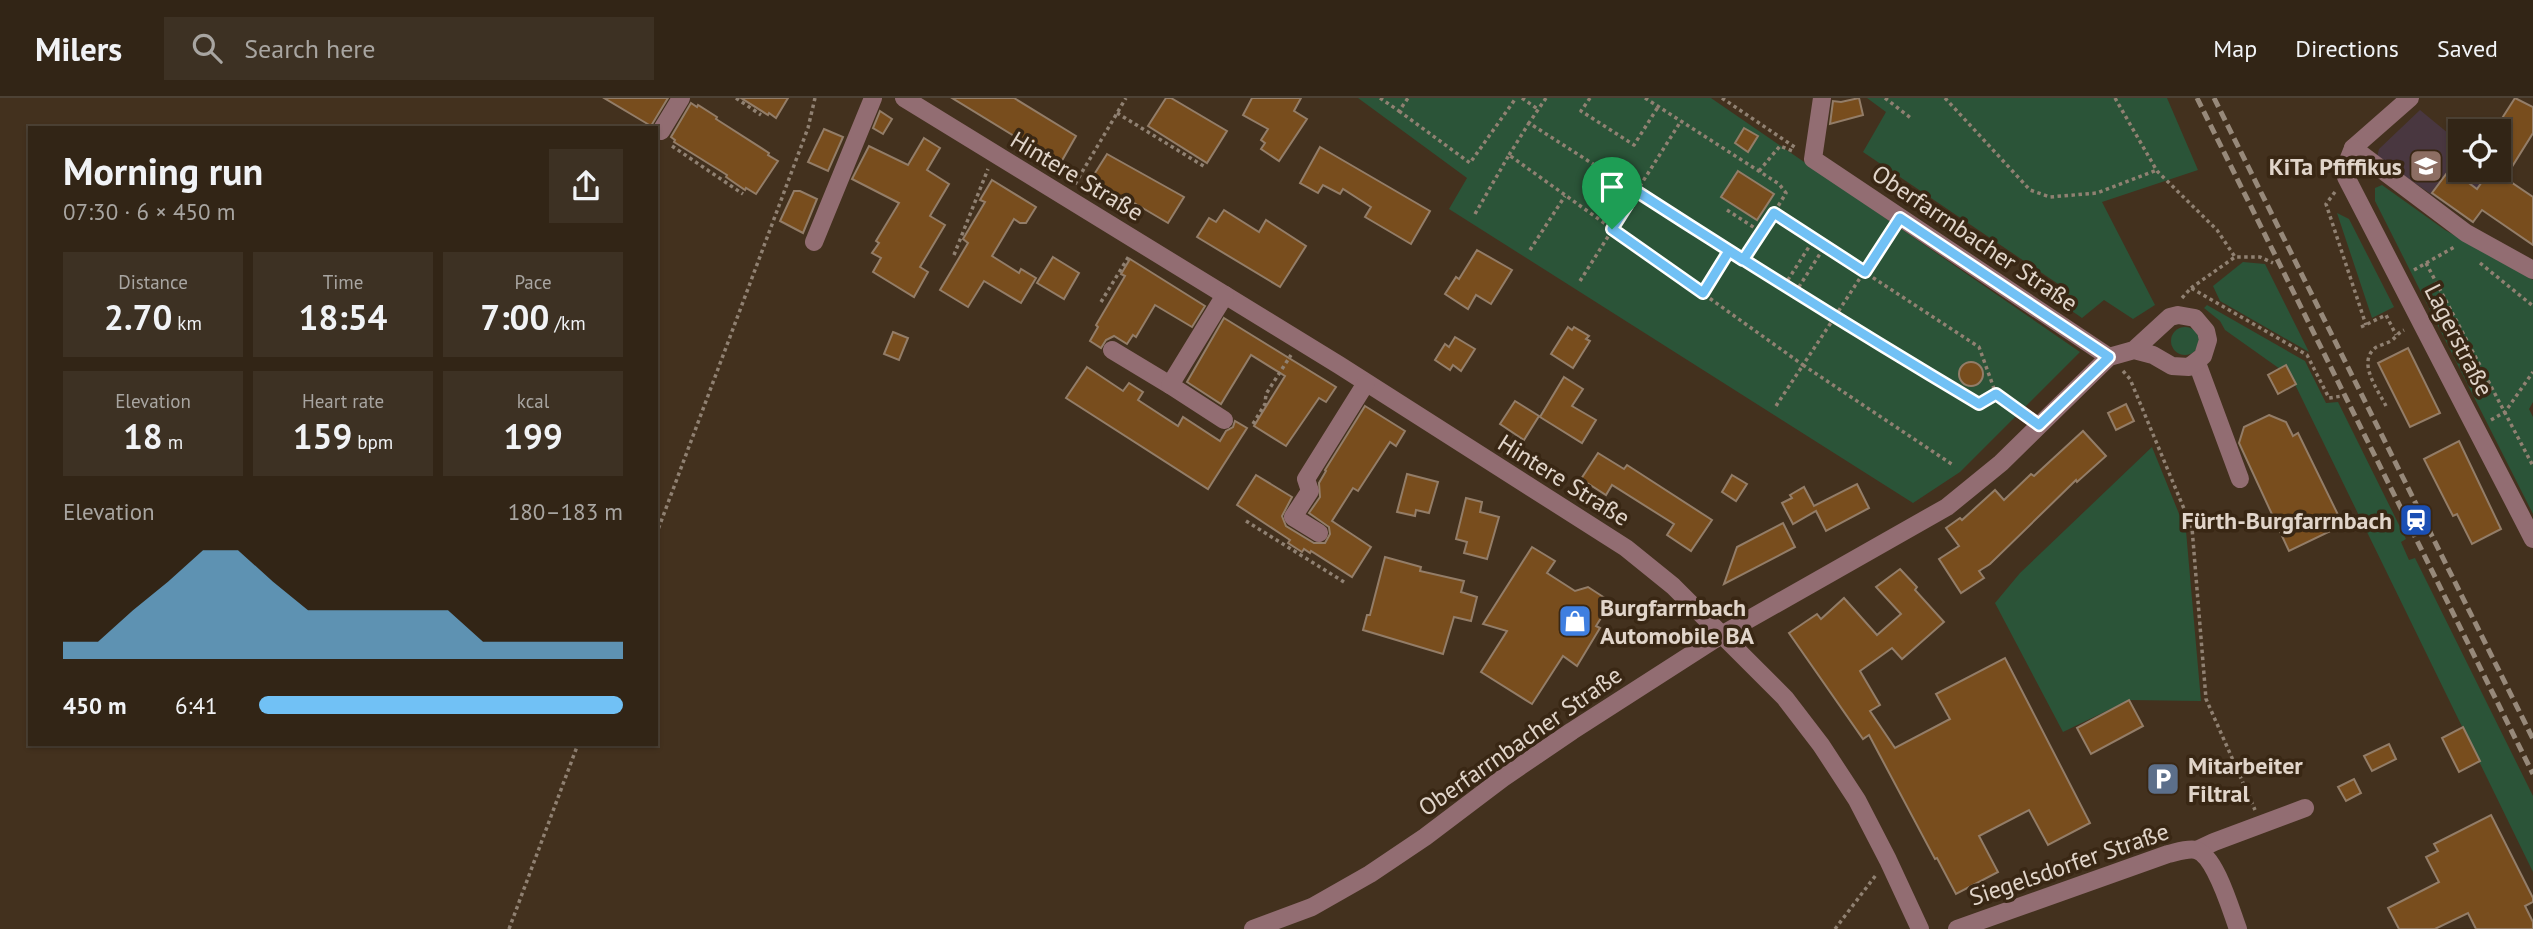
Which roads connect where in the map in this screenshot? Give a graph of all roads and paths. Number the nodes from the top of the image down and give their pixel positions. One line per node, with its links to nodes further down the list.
1 (681, 98): 28 (street)
2 (736, 98): 24 (path)
3 (815, 98): 95 (path)
4 (873, 98): 49 (street)
5 (904, 98): 29 (street, Hintere Straße)
6 (1126, 98): 23 (path)
7 (1380, 98): 22 (path)
8 (1408, 98): 22 (path)
9 (1516, 98): 22 (path)
10 (1522, 98): 21 (path)
11 (1546, 98): 21 (path)
12 (1590, 98): 20 (path)
13 (1645, 98): 20 (path)
14 (1722, 98): 32 (path)
15 (1822, 98): 32 (street)
16 (1885, 98): 25 (path)
17 (1945, 98): 34 (path)
18 (2115, 98): 34 (path)
19 (2410, 98): 31 (street)
20 (1658, 107): 26 (path)
21 (1539, 110): 27 (path)
22 (1399, 111)
23 (1117, 113): 33 (path); 39 (path)
24 (761, 115)
25 (1912, 120)
26 (1681, 121): 35 (path); 36 (path)
27 (1530, 124): 30 (path); 36 (path)
28 (661, 131): 37 (path)
29 (996, 155): 39 (street, Hintere Straße); 54 (path)
30 (1508, 155): 38 (path); 42 (path)
31 (2350, 156): 60 (street); 62 (street, Lagerstraße)
32 (1813, 159): 35 (path); 43 (street, Oberfarrnbacher Straße)
33 (1205, 167)
34 (2157, 170): 55 (path)
35 (1759, 172): 41 (path)
36 (1636, 191): 45 (path); 53 (path)
37 (743, 194)
38 (1565, 196): 45 (path); 52 (path)
39 (1066, 198): 48 (street, Hintere Straße)
40 (1727, 210): 46 (path)
41 (1774, 213): 46 (path); 47 (path)
42 (1475, 214)
43 (1900, 218): 61 (path); 76 (street, Oberfarrnbacher Straße)
44 (2332, 218): 85 (path)
45 (1612, 229): 63 (path); 66 (path)
46 (1762, 232): 56 (path)
47 (1814, 239): 51 (path); 64 (path)
48 (1139, 241): 68 (street, Hintere Straße); 69 (path)
49 (814, 242)
50 (2458, 245): 58 (path)
51 (1825, 246): 61 (path); 67 (path)
52 (1530, 250)
53 (1729, 251): 56 (path); 66 (path)
54 (954, 255)
55 (2235, 257): 59 (path); 65 (path)
56 (1743, 260): 64 (path)
57 (2479, 262): 71 (path)
58 (2426, 263): 62 (path); 86 (path)
59 (2273, 264)
60 (2533, 270)
61 (1865, 272): 72 (path); 82 (path)
62 (2401, 279): 90 (street, Lagerstraße)
63 (1580, 281)
64 (1784, 286): 67 (path)
65 (2191, 288)
66 (1703, 293): 78 (path)
67 (1795, 293): 72 (path)
68 (1225, 295): 73 (street, Hintere Straße); 81 (street)
69 (1101, 302)
70 (2216, 304): 83 (path)
71 (2533, 306)
72 (1834, 318): 78 (path); 82 (path)
73 (1299, 341): 80 (street, Hintere Straße); 88 (path)
74 (1112, 350): 81 (street)
75 (2134, 350): 76 (street, Oberfarrnbacher Straße); 77 (street); 77 (street, Oberfarrnbacher Straße)
76 (2109, 357): 89 (street, Oberfarrnbacher Straße); 102 (path)
77 (2197, 363): 93 (street)
78 (1803, 365): 84 (path); 91 (path)
79 (2533, 372): 86 (path)
80 (1366, 383): 96 (street); 99 (street, Hintere Straße)
81 (1170, 385): 87 (street)
82 (1996, 394): 89 (path)
83 (2342, 396)
84 (1776, 406)
85 (2386, 406)
86 (2505, 412): 90 (path); 92 (path)
87 (1224, 420)
88 (1252, 424)
89 (2039, 425): 99 (street, Oberfarrnbacher Straße)
90 (2476, 428): 97 (street, Lagerstraße)
91 (1953, 465)
92 (2533, 466)
93 (2240, 479)
94 (1246, 521): 98 (path)
95 (658, 530)
96 (1319, 533)
97 (2533, 539)
98 (1343, 582)
99 (1723, 634): 104 (street, Hintere Straße); 106 (street, Oberfarrnbacher Straße)
100 (577, 746): 105 (path)
101 (2305, 808): 102 (street, Siegelsdorfer Straße)
102 (2261, 823): 103 (street, Siegelsdorfer Straße)
103 (2197, 850): 109 (street, Siegelsdorfer Straße); 110 (street, Siegelsdorfer Straße)
104 (1888, 860): 107 (path); 108 (street, Hintere Straße)
105 (509, 929)
106 (1253, 929)
107 (1835, 929)
108 (1920, 929)
109 (1957, 929)
110 (2238, 929)

